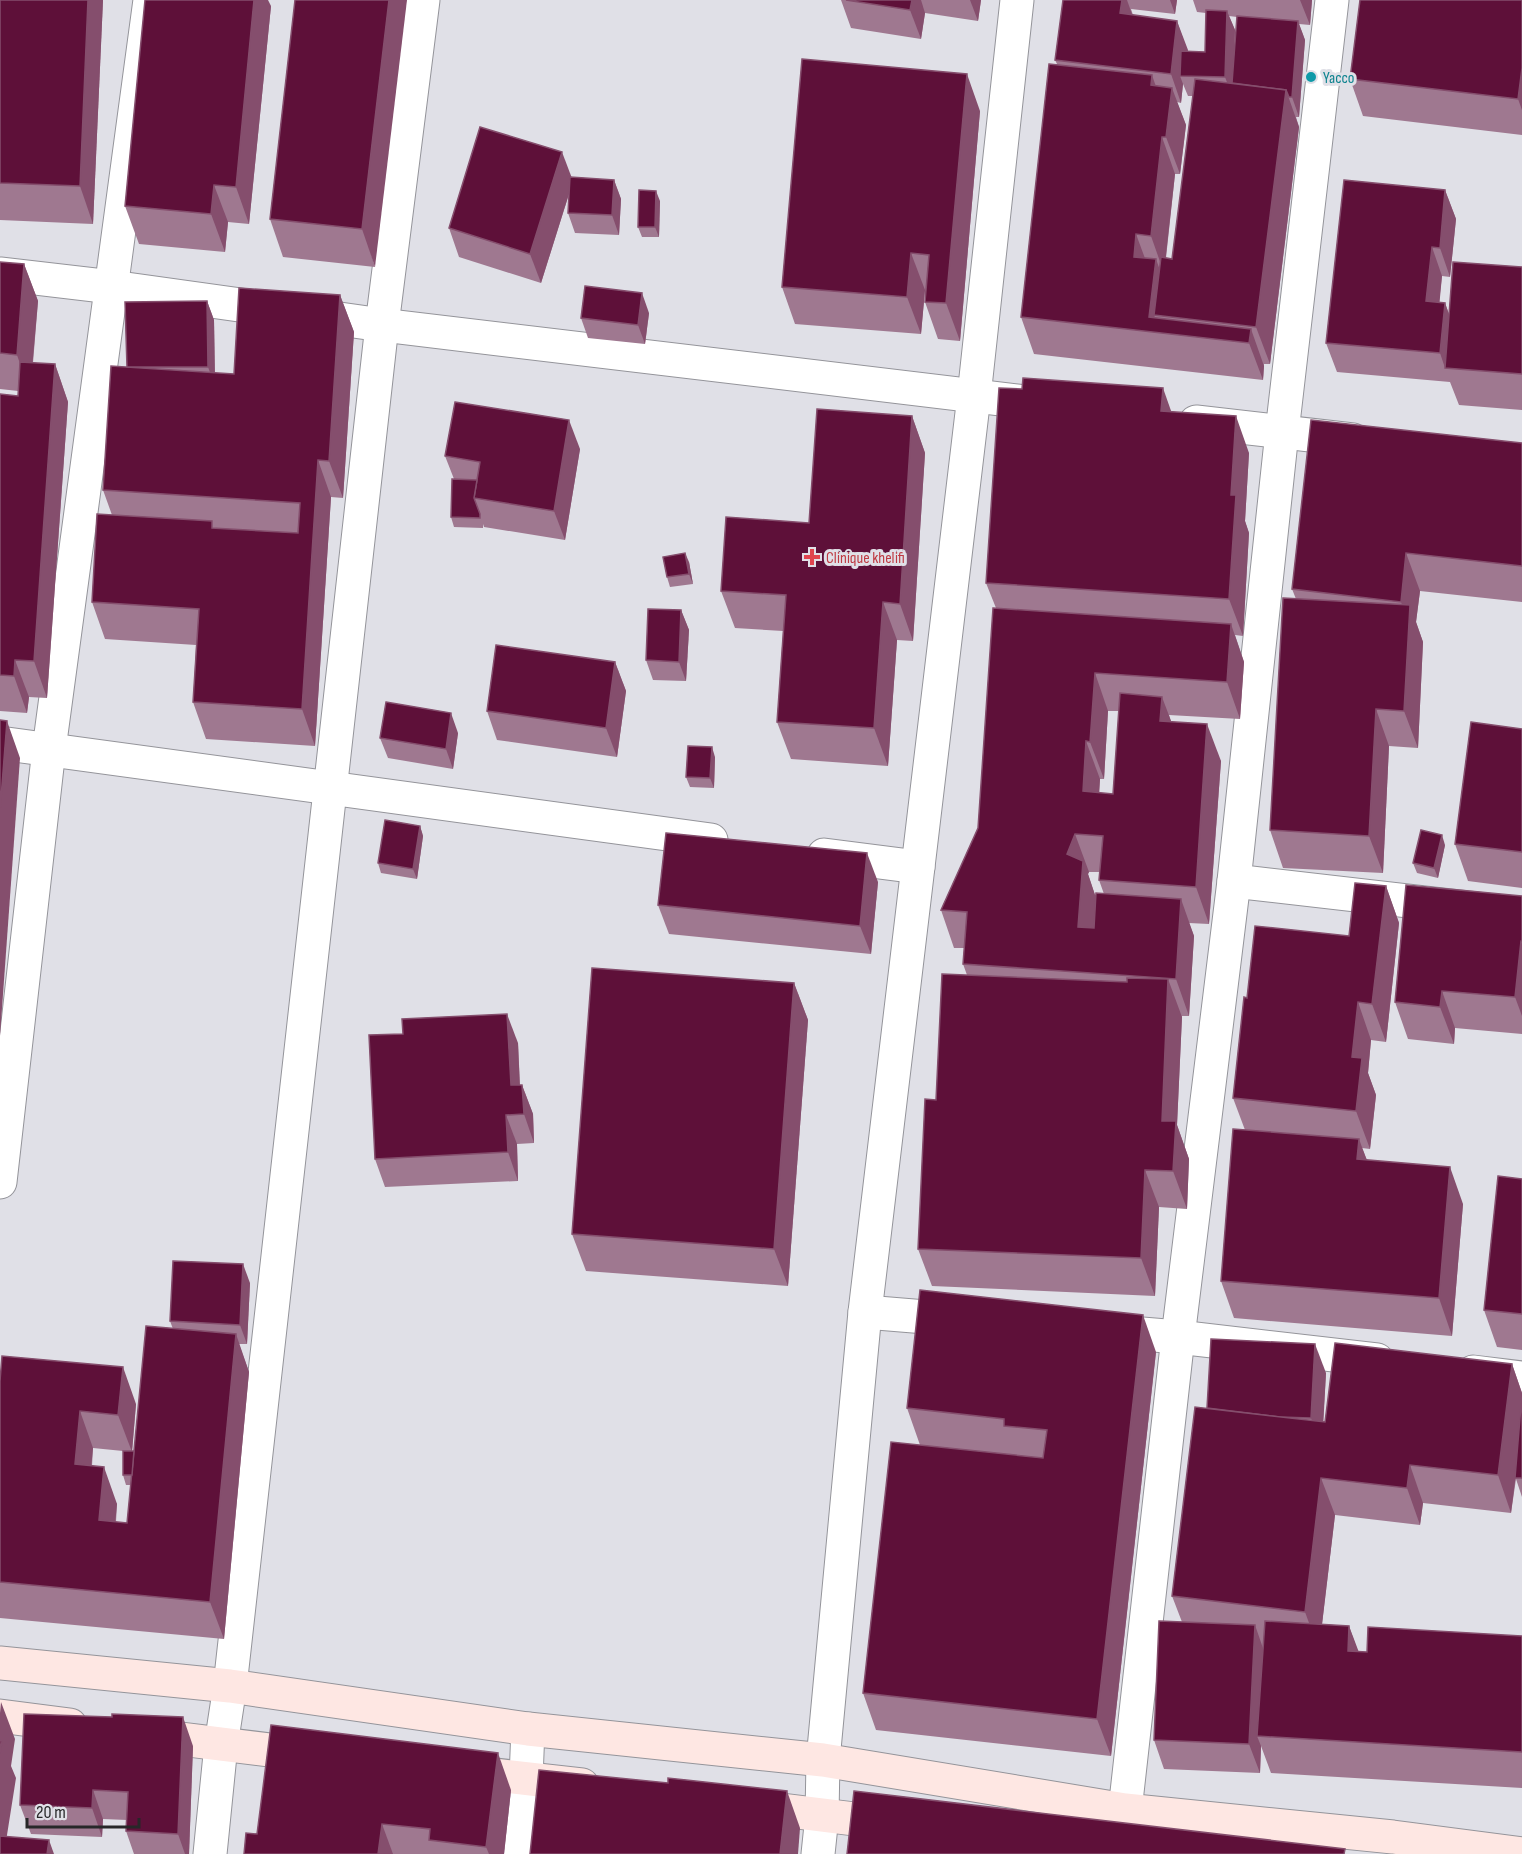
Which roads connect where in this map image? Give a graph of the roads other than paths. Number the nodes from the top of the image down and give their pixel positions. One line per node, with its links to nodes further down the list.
1 (150, 0): 6 (street)
2 (423, 0): 7 (street)
3 (1017, 0): 8 (street)
4 (1332, 0): 11 (street)
5 (0, 274): 6 (street)
6 (112, 286): 7 (street); 14 (street)
7 (382, 325): 8 (street); 15 (street)
8 (974, 396): 9 (street); 18 (street)
9 (1069, 407)
10 (1164, 418): 11 (street)
11 (1282, 432): 12 (street); 19 (street)
12 (1385, 444)
13 (0, 743): 14 (street)
14 (49, 749): 15 (street); 21 (street)
15 (330, 789): 16 (street); 30 (street)
16 (742, 844)
17 (800, 852): 18 (street)
18 (918, 867): 22 (street)
19 (1234, 881): 20 (street); 25 (street)
20 (1522, 914)
21 (0, 1182)
22 (865, 1312): 23 (street); 35 (street)
23 (993, 1322)
24 (1074, 1329): 25 (street)
25 (1178, 1337): 26 (street); 40 (street)
26 (1404, 1364)
27 (1439, 1368): 28 (street)
28 (1522, 1378)
29 (0, 1663): 30 (street)
30 (230, 1686): 32 (street); 33 (street)
31 (0, 1716): 33 (street)
32 (528, 1729): 35 (street); 37 (street)
33 (220, 1745): 34 (street); 45 (street)
34 (338, 1758)
35 (823, 1760): 40 (street); 41 (street)
36 (432, 1768): 37 (street)
37 (526, 1778): 38 (street); 46 (street)
38 (617, 1789)
39 (718, 1802): 41 (street)
40 (1125, 1810): 43 (street); 44 (street)
41 (822, 1816): 42 (street); 47 (street)
42 (925, 1828)
43 (1392, 1845): 48 (street)
44 (1123, 1850)
45 (210, 1854)
46 (518, 1854)
47 (818, 1854)
48 (1522, 1854)

